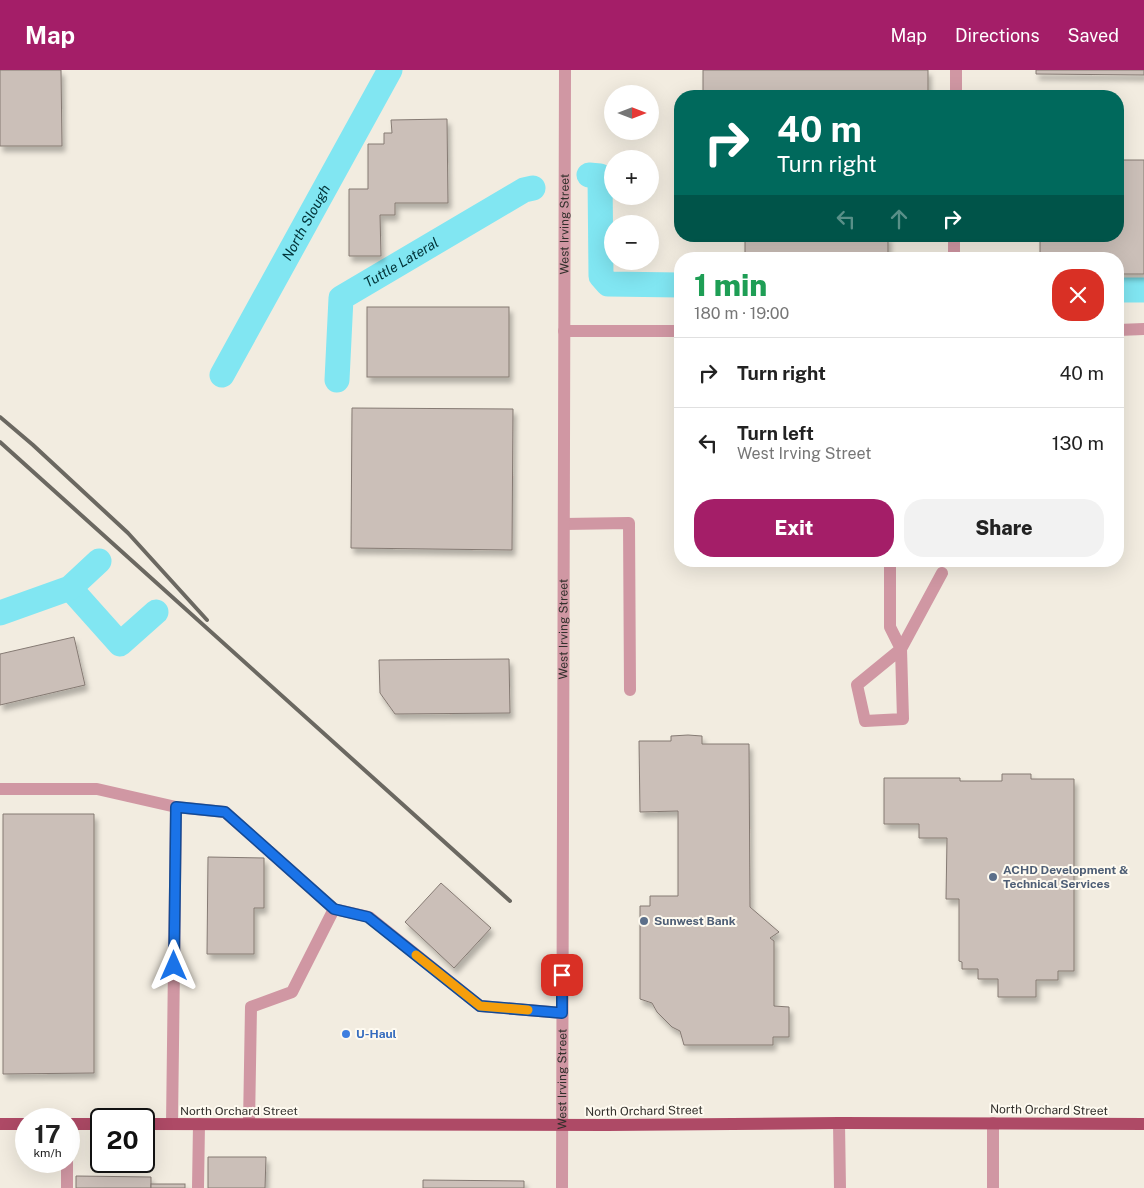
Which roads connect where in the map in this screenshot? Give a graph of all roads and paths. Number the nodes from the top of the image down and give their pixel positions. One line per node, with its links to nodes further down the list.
1 (565, 70): 6 (street, West Irving Street)
2 (956, 70): 3 (street)
3 (956, 90)
4 (1144, 329): 5 (street)
5 (1124, 330)
6 (564, 331): 7 (street); 8 (street, West Irving Street)
7 (674, 331)
8 (564, 524): 12 (street); 16 (street, West Irving Street)
9 (890, 567): 11 (street)
10 (942, 573): 11 (street)
11 (901, 649): 11 (street)
12 (630, 690)
13 (0, 789): 14 (street)
14 (176, 807): 15 (street); 22 (street)
15 (334, 909): 16 (street); 24 (street)
16 (562, 1013): 26 (street, West Irving Street)
17 (839, 1123): 18 (main road, North Orchard Street); 26 (main road, North Orchard Street); 31 (street)
18 (994, 1123): 25 (main road, North Orchard Street); 32 (street)
19 (0, 1124): 20 (main road)
20 (15, 1124)
21 (155, 1124): 22 (main road, North Orchard Street)
22 (172, 1124): 23 (main road, North Orchard Street)
23 (199, 1124): 24 (main road, North Orchard Street); 29 (street)
24 (249, 1124): 26 (main road, North Orchard Street)
25 (1144, 1124)
26 (562, 1125): 30 (street, West Irving Street)
27 (67, 1173): 28 (street)
28 (67, 1188)
29 (198, 1188)
30 (562, 1188)
31 (840, 1188)
32 (993, 1188)

